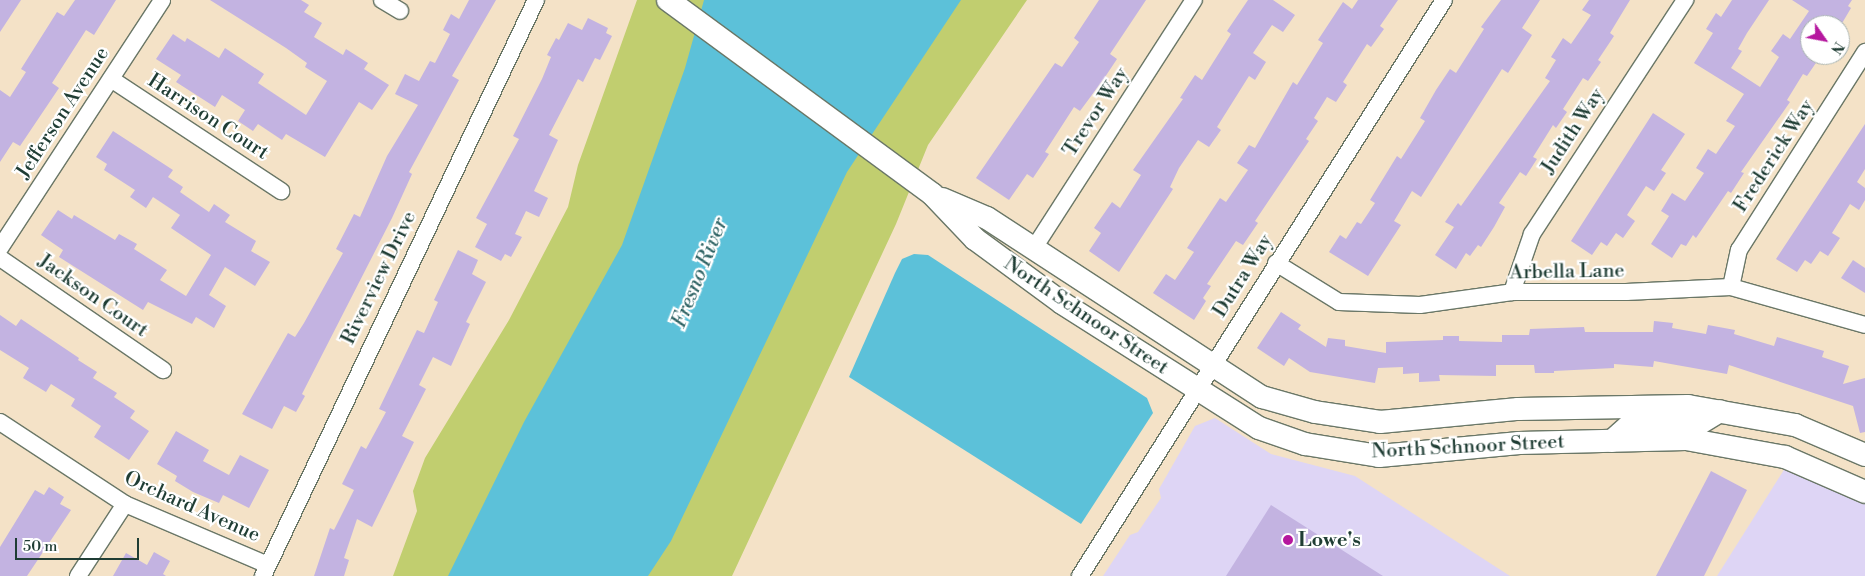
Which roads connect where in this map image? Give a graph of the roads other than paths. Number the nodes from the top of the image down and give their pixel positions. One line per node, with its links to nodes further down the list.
1 (162, 0): 10 (street, Jefferson Avenue)
2 (382, 0): 8 (street)
3 (536, 0): 29 (street, Riverview Drive)
4 (668, 0): 12 (street, North Schnoor Street)
5 (1194, 0): 14 (street, Trevor Way)
6 (1444, 0): 16 (street, Dutra Way)
7 (1684, 0): 18 (street, Judith Way)
8 (400, 11)
9 (1865, 52): 17 (street, Frederick Way)
10 (110, 79): 11 (street, Harrison Court); 13 (street, Jefferson Avenue)
11 (282, 191)
12 (932, 194): 14 (street, North Schnoor Street); 22 (street, North Schnoor Street)
13 (0, 248)
14 (1034, 248): 20 (street, North Schnoor Street)
15 (0, 258): 21 (street, Jackson Court)
16 (1276, 263): 18 (street, Arbella Lane); 20 (street, Dutra Way)
17 (1731, 287): 18 (street, Arbella Lane); 19 (street, Arbella Lane)
18 (1512, 292)
19 (1865, 325)
20 (1212, 364): 22 (street, Dutra Way); 23 (street, North Schnoor Street)
21 (163, 370)
22 (1196, 390): 25 (street, North Schnoor Street); 31 (street, Dutra Way)
23 (1720, 411): 25 (street); 26 (street, North Schnoor Street)
24 (0, 422): 28 (street, Orchard Avenue)
25 (1612, 441): 27 (street, North Schnoor Street)
26 (1865, 456)
27 (1865, 492)
28 (125, 504): 29 (street, Orchard Avenue); 30 (street)
29 (264, 570)
30 (78, 576)
31 (1080, 576)

